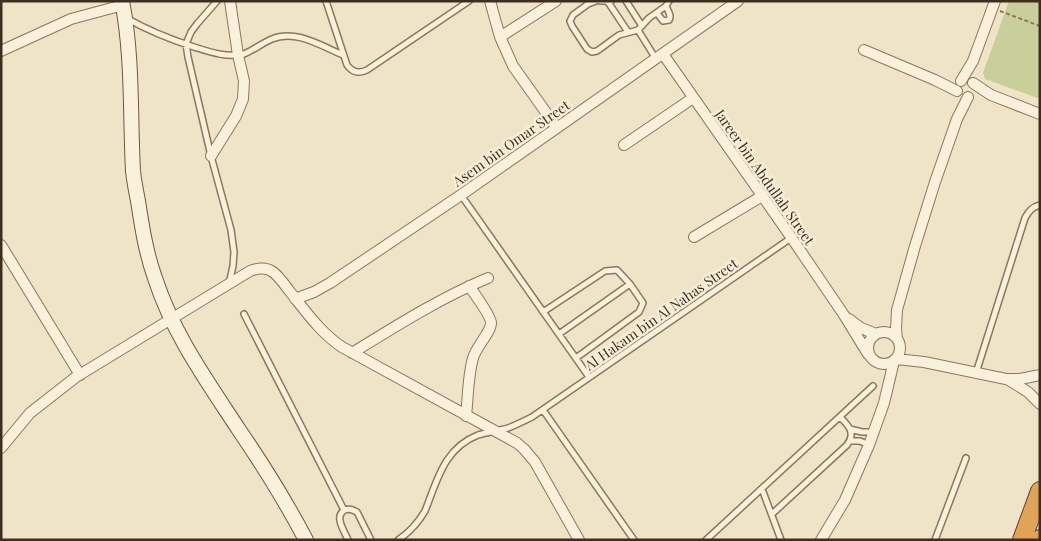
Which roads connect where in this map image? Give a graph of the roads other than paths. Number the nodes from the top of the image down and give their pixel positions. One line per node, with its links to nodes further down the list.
1 (217, 1): 19 (lane)
2 (230, 1): 22 (street)
3 (326, 1): 23 (lane)
4 (469, 1): 23 (lane)
5 (490, 1): 18 (street)
6 (556, 1): 18 (street)
7 (596, 1): 17 (lane)
8 (600, 1): 11 (lane)
9 (626, 1): 16 (lane)
10 (738, 1): 24 (street, Asem bin Omar Street)
11 (610, 2): 17 (lane)
12 (667, 4): 15 (lane); 15 (lane)
13 (994, 5): 25 (street)
14 (123, 8): 19 (lane); 21 (street); 51 (street)
15 (657, 13): 16 (lane)
16 (640, 28): 17 (lane); 24 (lane)
17 (628, 32)
18 (500, 37): 33 (street)
19 (186, 44): 22 (lane); 35 (lane)
20 (864, 50): 27 (street)
21 (1, 52)
22 (238, 55): 23 (lane); 35 (street)
23 (343, 55)
24 (660, 57): 30 (street, Jareer bin Abdullah Street); 33 (street, Asem bin Omar Street)
25 (973, 61): 26 (street); 27 (street)
26 (972, 82): 27 (street); 28 (street); 29 (street)
27 (959, 87): 29 (street); 32 (street)
28 (991, 95): 29 (street); 31 (street)
29 (969, 97): 32 (street)
30 (693, 98): 34 (street); 37 (street, Jareer bin Abdullah Street)
31 (1040, 114)
32 (957, 119): 47 (street)
33 (557, 128): 36 (street, Asem bin Omar Street)
34 (624, 145)
35 (211, 156): 43 (lane)
36 (461, 195): 46 (street, Asem bin Omar Street); 48 (lane)
37 (762, 196): 39 (street); 40 (street, Jareer bin Abdullah Street)
38 (1040, 205): 61 (lane)
39 (694, 237)
40 (791, 237): 50 (street, Jareer bin Abdullah Street); 64 (lane, Al Hakam bin Al Nahas Street)
41 (1, 245): 62 (street)
42 (488, 278): 45 (street)
43 (229, 284): 46 (street); 51 (street)
44 (630, 284): 48 (lane); 53 (lane); 57 (lane)
45 (469, 286): 55 (street); 70 (street)
46 (295, 299): 55 (street)
47 (897, 310): 52 (street); 54 (street)
48 (544, 312): 53 (lane)
49 (244, 314): 81 (lane)
50 (844, 315): 52 (street, Jareer bin Abdullah Street); 56 (street, Jareer bin Abdullah Street)
51 (170, 319): 62 (street); 83 (street)
52 (879, 333): 54 (street); 56 (street)
53 (559, 334): 57 (lane)
54 (898, 342): 58 (street); 59 (street)
55 (352, 353): 70 (street)
56 (868, 354): 60 (street)
57 (576, 358): 64 (lane)
58 (895, 360): 59 (street); 60 (street); 67 (street)
59 (924, 362): 61 (street)
60 (878, 364): 67 (street)
61 (976, 373): 65 (street)
62 (80, 375): 77 (street)
63 (1040, 375): 65 (street)
64 (589, 377): 69 (lane, Al Hakam bin Al Nahas Street)
65 (1006, 379): 68 (street)
66 (873, 386): 71 (lane)
67 (888, 387): 74 (street)
68 (1040, 404)
69 (543, 410): 73 (lane, Al Hakam bin Al Nahas Street); 88 (lane)
70 (466, 416): 73 (street)
71 (840, 416): 72 (lane); 79 (lane)
72 (850, 429): 74 (lane); 75 (lane)
73 (495, 431): 86 (lane, Al Hakam bin Al Nahas Street); 87 (street)
74 (874, 432): 76 (street)
75 (850, 441): 76 (lane); 82 (lane)
76 (868, 445): 91 (street)
77 (1, 448)
78 (966, 458): 92 (lane)
79 (762, 488): 82 (lane); 89 (lane)
80 (1040, 491): 93 (highway)
81 (344, 510): 84 (lane); 85 (lane)
82 (772, 514): 90 (lane)
83 (306, 540)
84 (348, 540)
85 (371, 540)
86 (398, 540)
87 (579, 540)
88 (634, 540)
89 (706, 540)
90 (781, 540)
91 (821, 540)
92 (934, 540)
93 (1022, 540)

